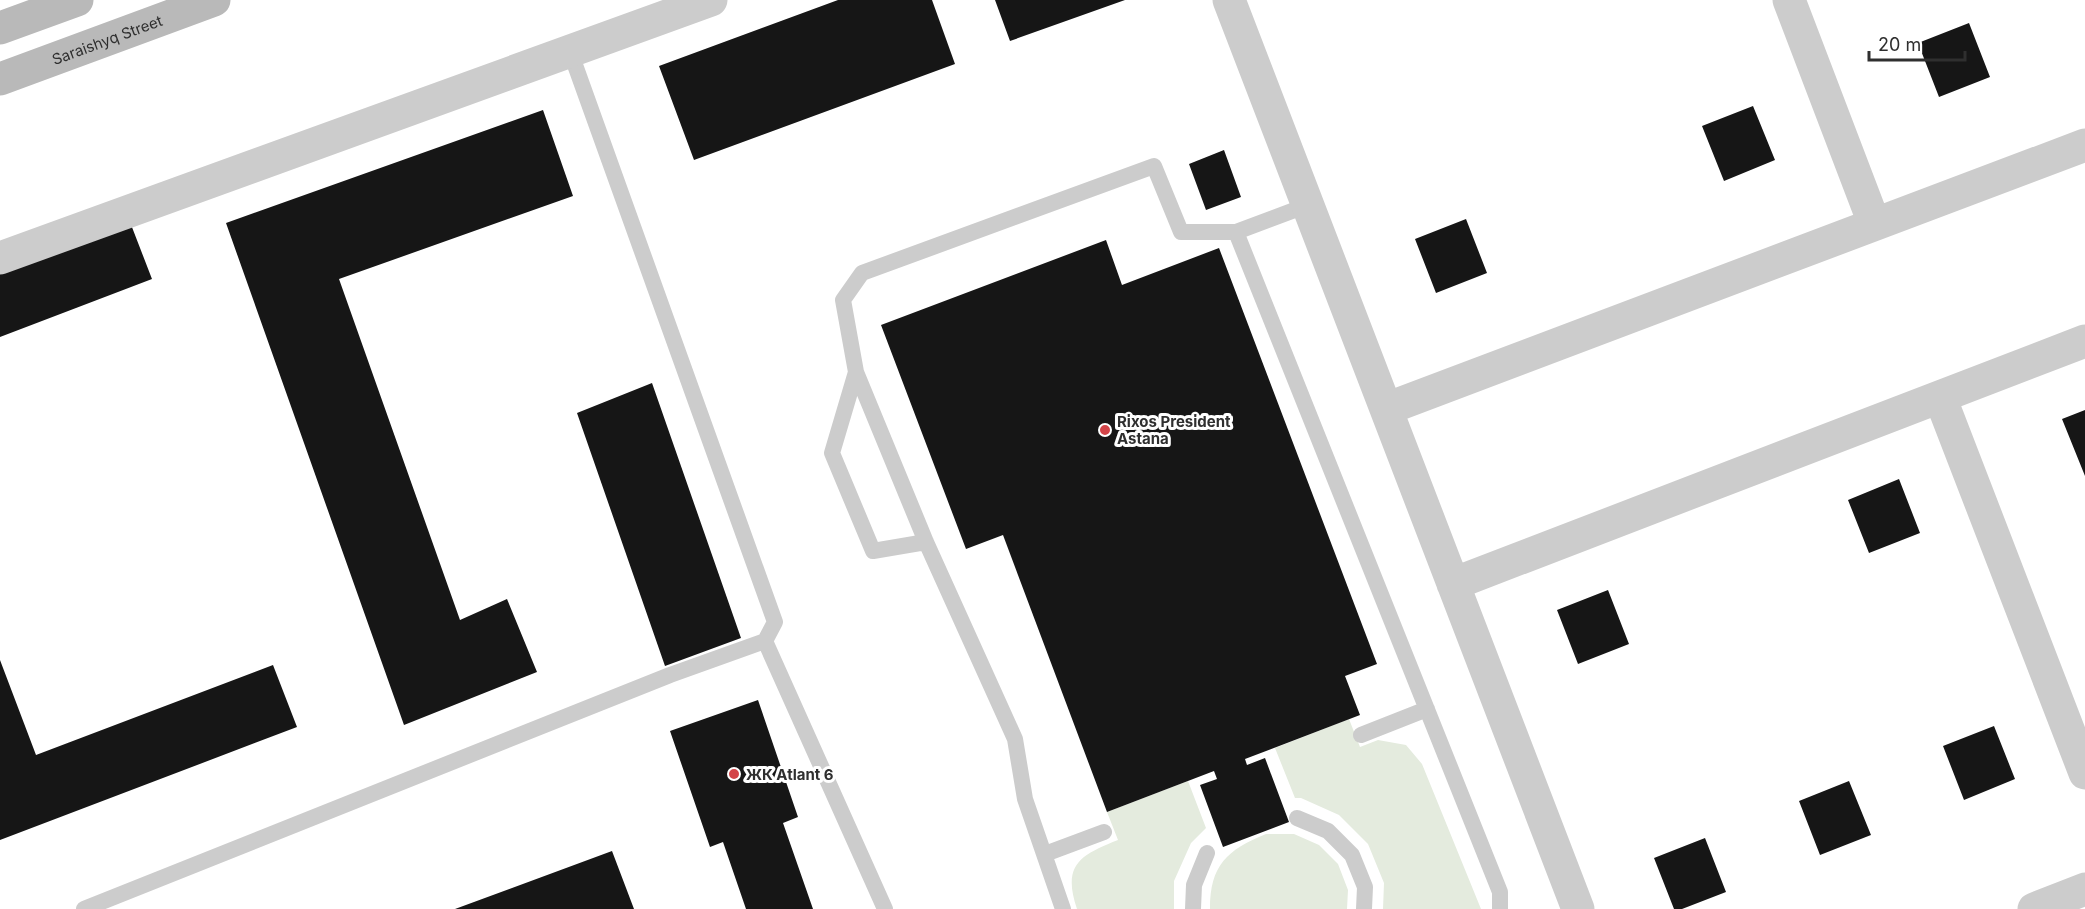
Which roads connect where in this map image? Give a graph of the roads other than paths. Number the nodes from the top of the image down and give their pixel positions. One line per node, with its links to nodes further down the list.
1 (77, 0): 6 (main road)
2 (211, 0): 8 (main road, Saraishyq Street)
3 (711, 0): 7 (street)
4 (1229, 0): 10 (street)
5 (1789, 0): 11 (street)
6 (0, 28)
7 (570, 51): 13 (street); 20 (lane)
8 (0, 79)
9 (2085, 145): 11 (street)
10 (1308, 205): 12 (lane); 17 (street)
11 (1874, 223): 17 (street)
12 (1236, 232): 15 (lane); 21 (lane)
13 (0, 258)
14 (2085, 341): 16 (street)
15 (856, 372): 18 (lane); 18 (lane)
16 (1940, 397): 19 (street); 23 (street)
17 (1386, 409): 19 (street)
18 (926, 542): 27 (lane)
19 (1453, 584): 35 (street)
20 (765, 641): 29 (lane); 30 (lane)
21 (1427, 709): 22 (lane); 34 (lane)
22 (1361, 735)
23 (2085, 773)
24 (1297, 818): 33 (lane)
25 (1104, 832): 27 (lane)
26 (1207, 853): 32 (lane)
27 (1045, 854): 31 (lane)
28 (2085, 890): 36 (street)
29 (84, 909)
30 (885, 909)
31 (1063, 909)
32 (1193, 909)
33 (1364, 909)
34 (1500, 909)
35 (1578, 909)
36 (2034, 909)

